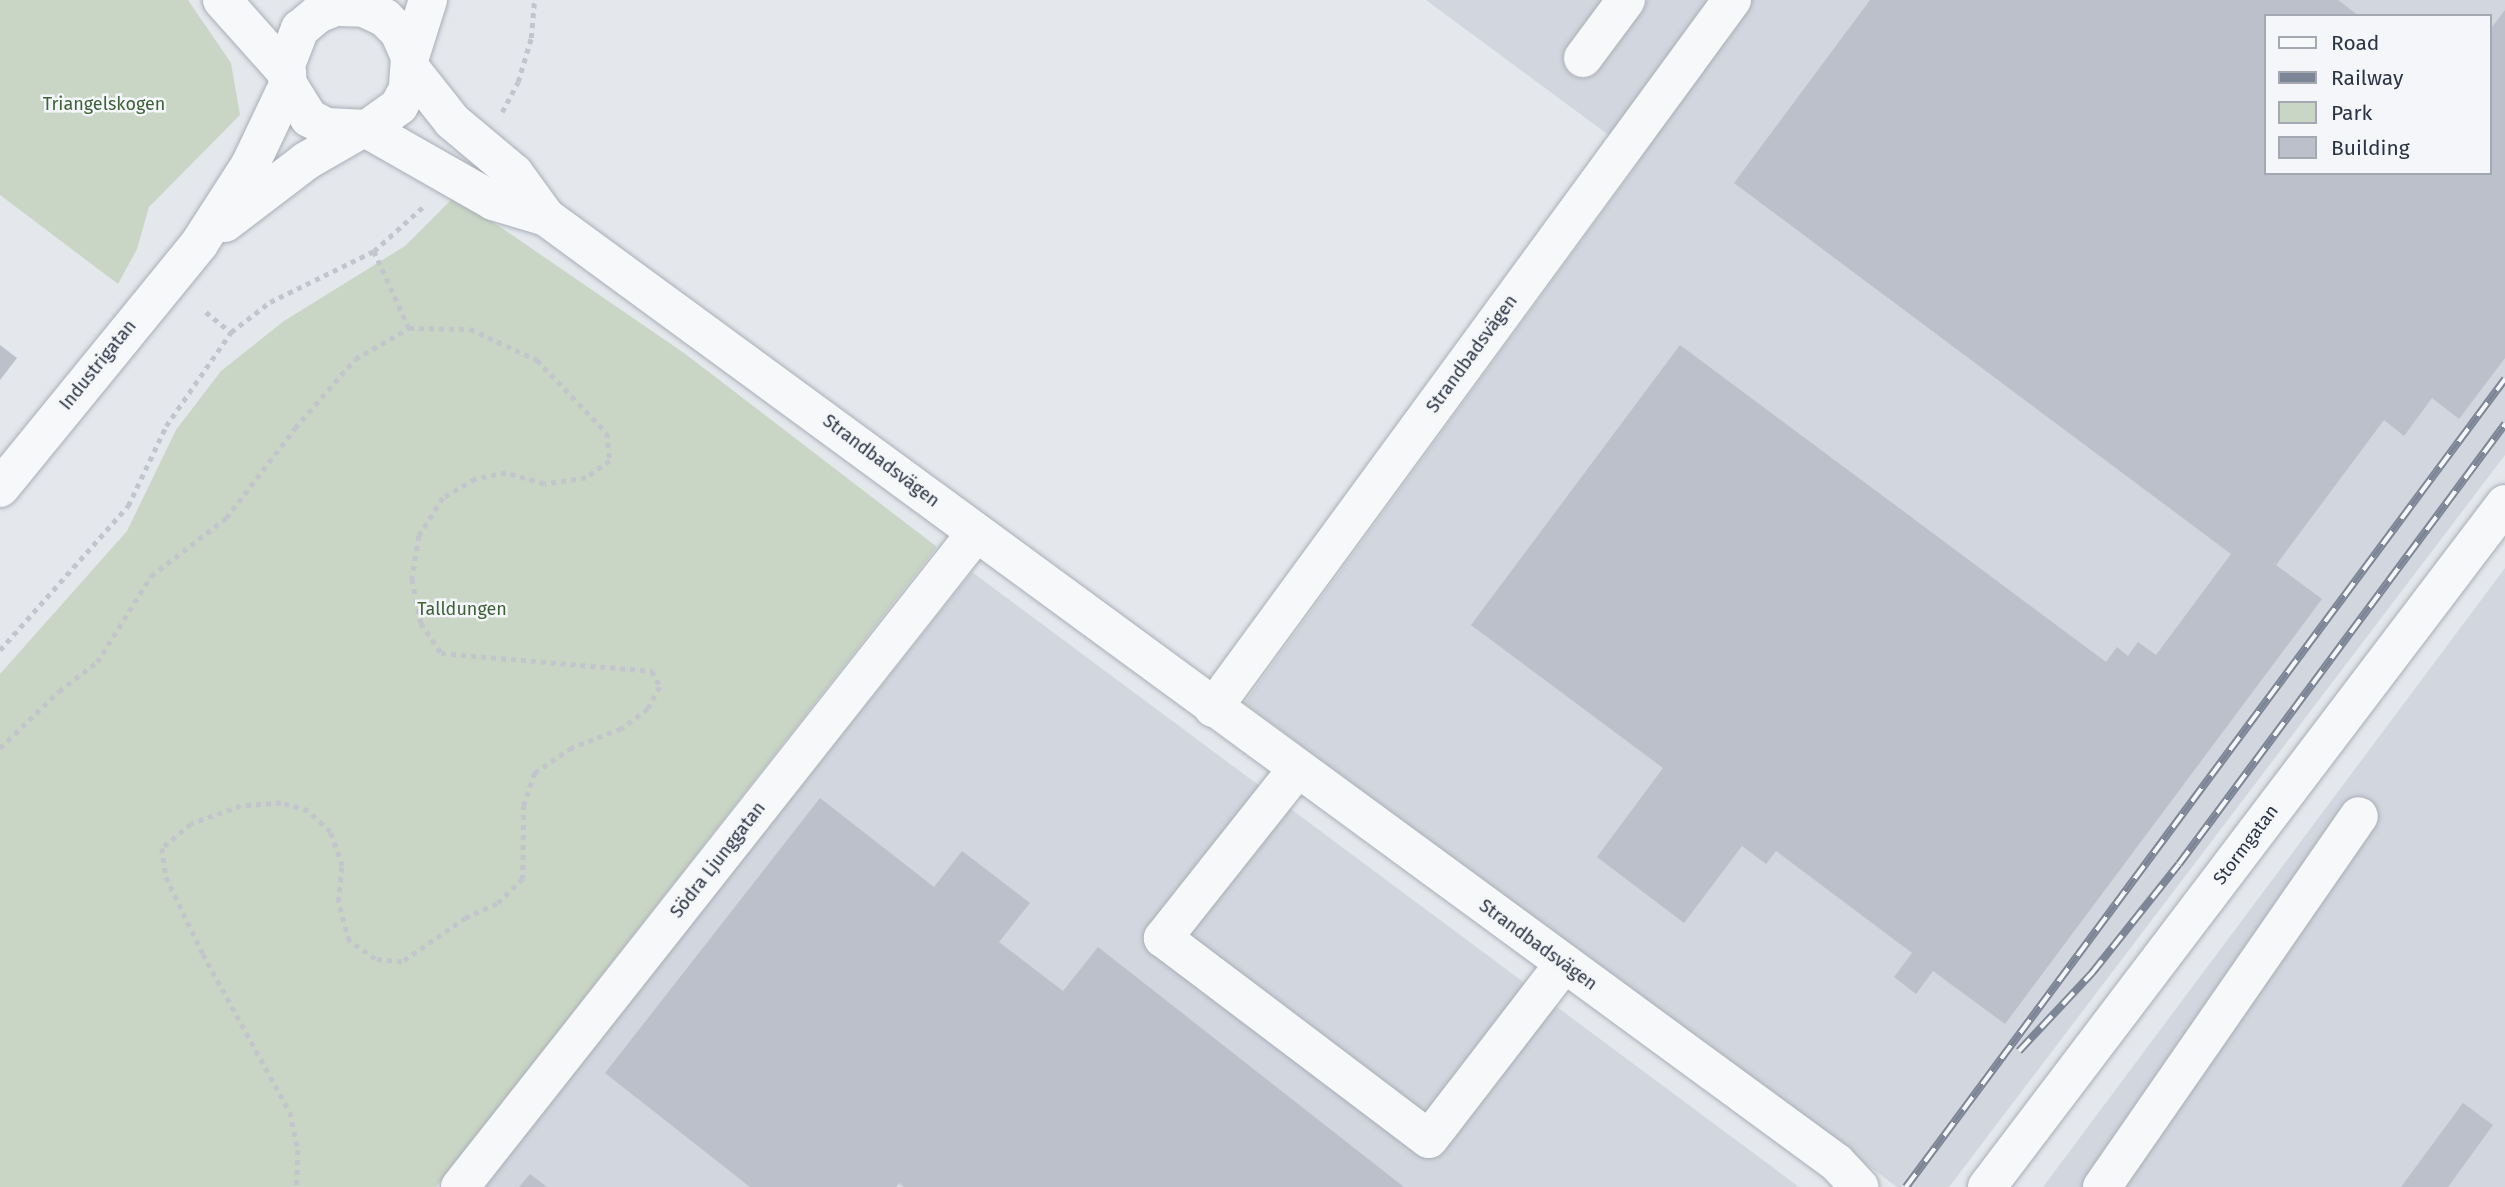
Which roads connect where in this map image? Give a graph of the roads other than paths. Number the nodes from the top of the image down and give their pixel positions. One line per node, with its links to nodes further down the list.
1 (222, 0): 8 (street, Strandbadsvägen)
2 (428, 0): 7 (street)
3 (1626, 0): 6 (street)
4 (1731, 0): 15 (street, Strandbadsvägen)
5 (335, 4): 7 (street, Strandbadsvägen); 8 (street, Strandbadsvägen)
6 (1583, 58)
7 (411, 63): 9 (street); 10 (street, Strandbadsvägen)
8 (288, 79): 9 (street, Strandbadsvägen); 11 (street, Industrigatan)
9 (363, 130): 10 (street, Strandbadsvägen); 11 (street, Industrigatan)
10 (546, 217): 14 (street, Strandbadsvägen)
11 (199, 244): 12 (street, Industrigatan)
12 (0, 488)
13 (2505, 504): 21 (street, Stormgatan)
14 (976, 533): 15 (street, Strandbadsvägen); 19 (street, Södra Ljunggatan)
15 (1213, 708): 16 (street, Strandbadsvägen)
16 (1297, 769): 18 (street, Strandbadsvägen); 18 (street)
17 (2359, 816): 22 (street)
18 (1564, 964): 20 (street, Strandbadsvägen)
19 (460, 1187)
20 (1859, 1187)
21 (1987, 1187)
22 (2102, 1187)

